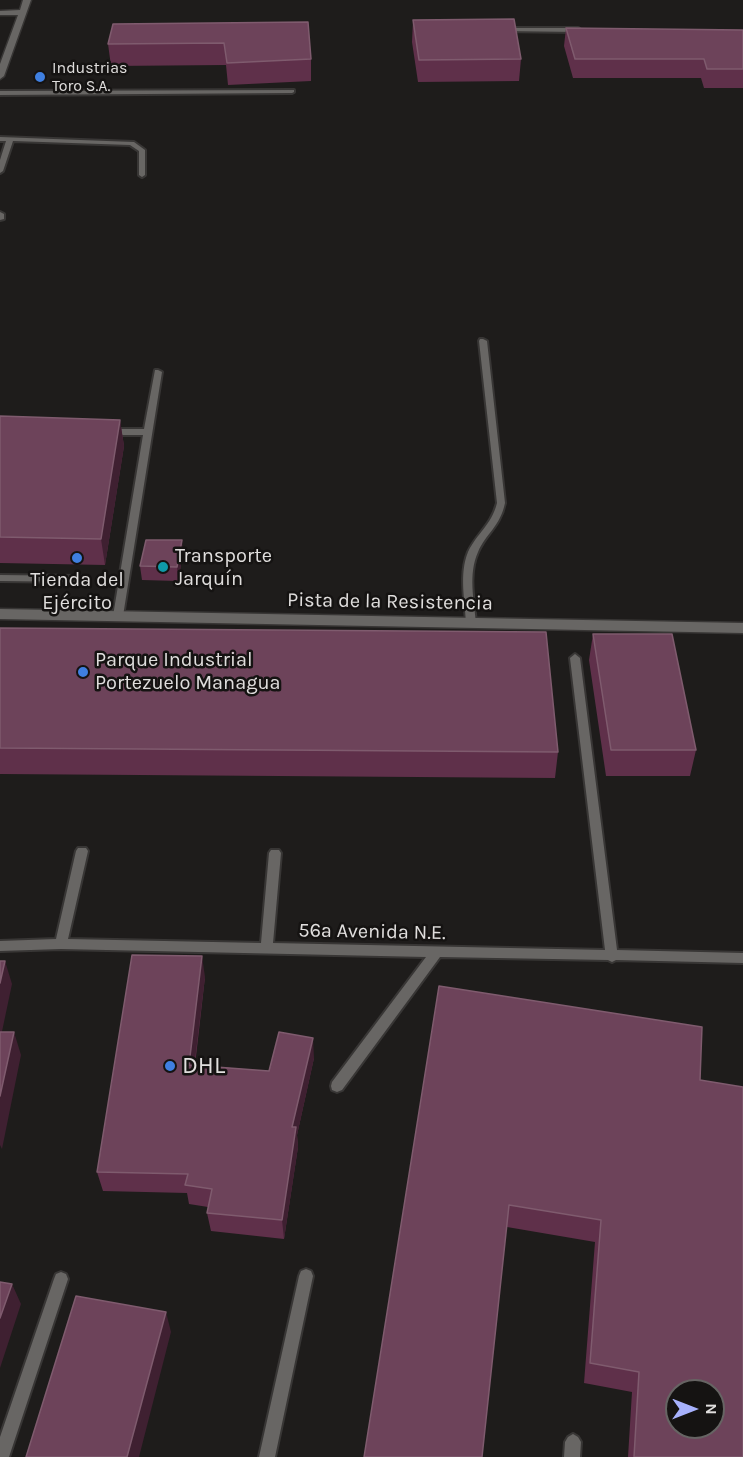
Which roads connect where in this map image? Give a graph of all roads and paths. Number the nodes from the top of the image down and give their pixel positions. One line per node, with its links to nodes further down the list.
1 (27, 0): 2 (street)
2 (23, 12): 3 (street); 6 (street)
3 (0, 13)
4 (498, 30): 5 (lane)
5 (588, 30)
6 (4, 53): 7 (street)
7 (0, 76)
8 (292, 91): 9 (lane)
9 (0, 93)
10 (0, 139): 11 (lane)
11 (10, 139): 12 (lane); 13 (lane)
12 (0, 171)
13 (142, 176)
14 (483, 341): 22 (lane)
15 (158, 372): 17 (lane)
16 (103, 432): 17 (lane)
17 (148, 432): 21 (lane)
18 (0, 578): 19 (lane)
19 (80, 579)
20 (0, 614): 21 (street, Pista de la Resistencia)
21 (118, 616): 22 (street, Pista de la Resistencia)
22 (471, 622): 23 (street, Pista de la Resistencia)
23 (743, 628)
24 (575, 658): 31 (lane)
25 (82, 851): 27 (lane)
26 (275, 853): 29 (lane)
27 (61, 944): 28 (lane, 56a Avenida N.E.); 29 (lane, 56a Avenida N.E.)
28 (0, 945)
29 (266, 949): 30 (lane, 56a Avenida N.E.)
30 (436, 953): 31 (lane, 56a Avenida N.E.); 33 (lane)
31 (612, 957): 32 (lane, 56a Avenida N.E.)
32 (743, 958)
33 (337, 1086)
34 (306, 1276): 37 (lane)
35 (62, 1279): 36 (lane)
36 (1, 1457)
37 (267, 1457)

